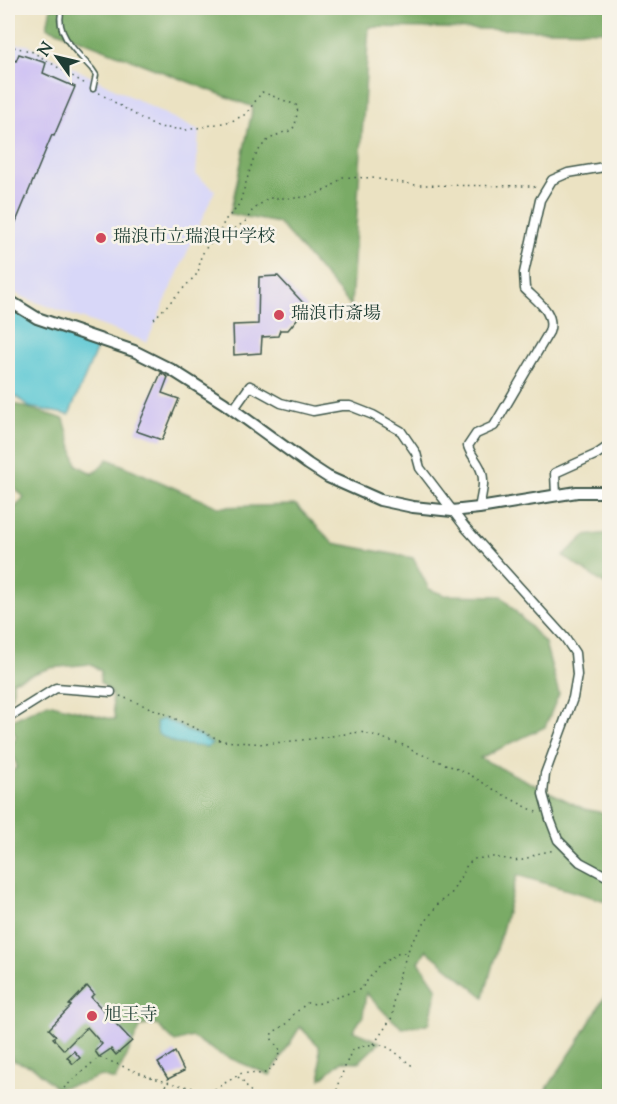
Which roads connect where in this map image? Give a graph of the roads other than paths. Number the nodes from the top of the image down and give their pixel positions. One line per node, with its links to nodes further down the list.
1 (61, 12): 2 (lane)
2 (93, 89)
3 (609, 166): 9 (street)
4 (8, 300): 5 (street)
5 (233, 410): 10 (street); 10 (street)
6 (609, 446): 8 (street)
7 (609, 492): 8 (street)
8 (556, 495): 9 (street)
9 (478, 508): 10 (street)
10 (452, 511): 13 (street)
11 (111, 692): 12 (street)
12 (8, 718)
13 (609, 878)

